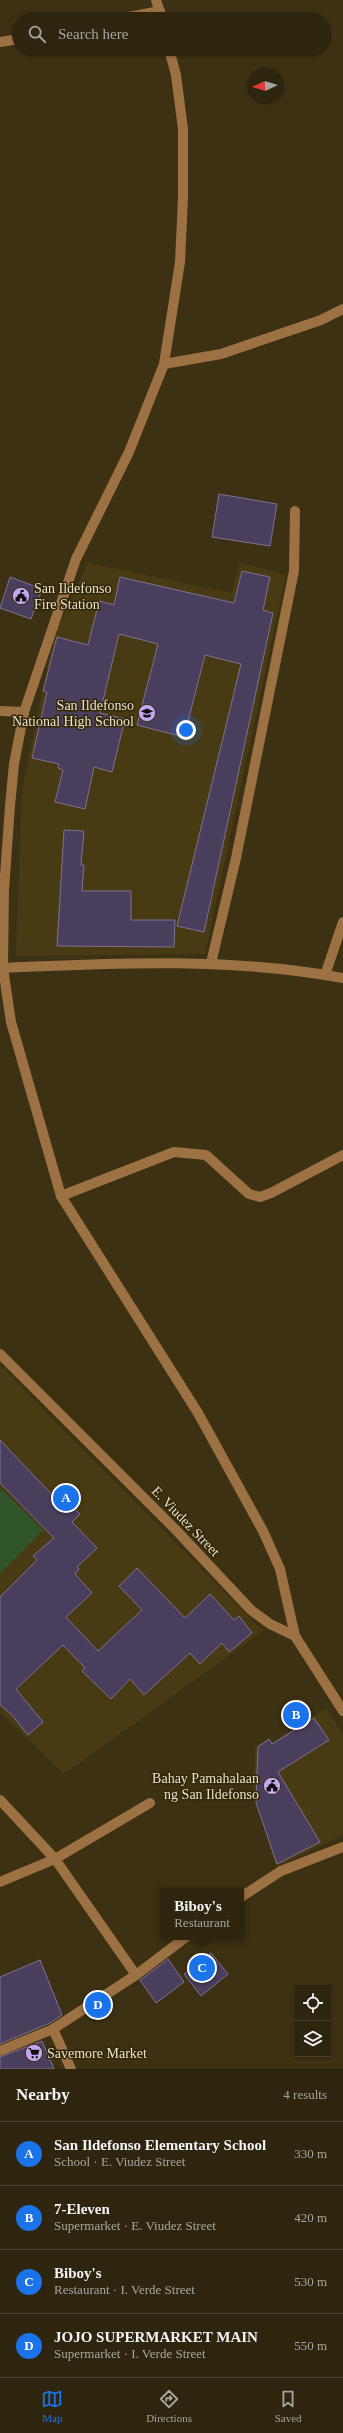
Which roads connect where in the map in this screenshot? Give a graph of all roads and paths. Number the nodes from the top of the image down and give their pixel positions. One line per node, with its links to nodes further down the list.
1 (156, 0): 2 (street)
2 (160, 12)
3 (12, 40): 4 (street)
4 (0, 42)
5 (171, 56): 7 (street)
6 (343, 309): 7 (street)
7 (164, 364): 10 (street)
8 (295, 512): 12 (street)
9 (0, 711): 10 (street)
10 (24, 712): 13 (street)
11 (343, 922): 14 (street)
12 (211, 963): 13 (street); 14 (street)
13 (1, 968): 17 (street)
14 (325, 975): 15 (street)
15 (343, 978)
16 (343, 1155): 17 (street)
17 (61, 1196): 19 (street)
18 (0, 1354): 19 (street, E. Viudez Street)
19 (295, 1636): 20 (street)
20 (343, 1711)
21 (0, 1800): 24 (street)
22 (150, 1803): 24 (street)
23 (343, 1847): 26 (street)
24 (55, 1859): 25 (street); 28 (street)
25 (0, 1882)
26 (244, 1895)
27 (182, 1940): 28 (street)
28 (136, 1975): 29 (street)
29 (53, 2029): 30 (street); 31 (street)
30 (0, 2051)
31 (70, 2069)

